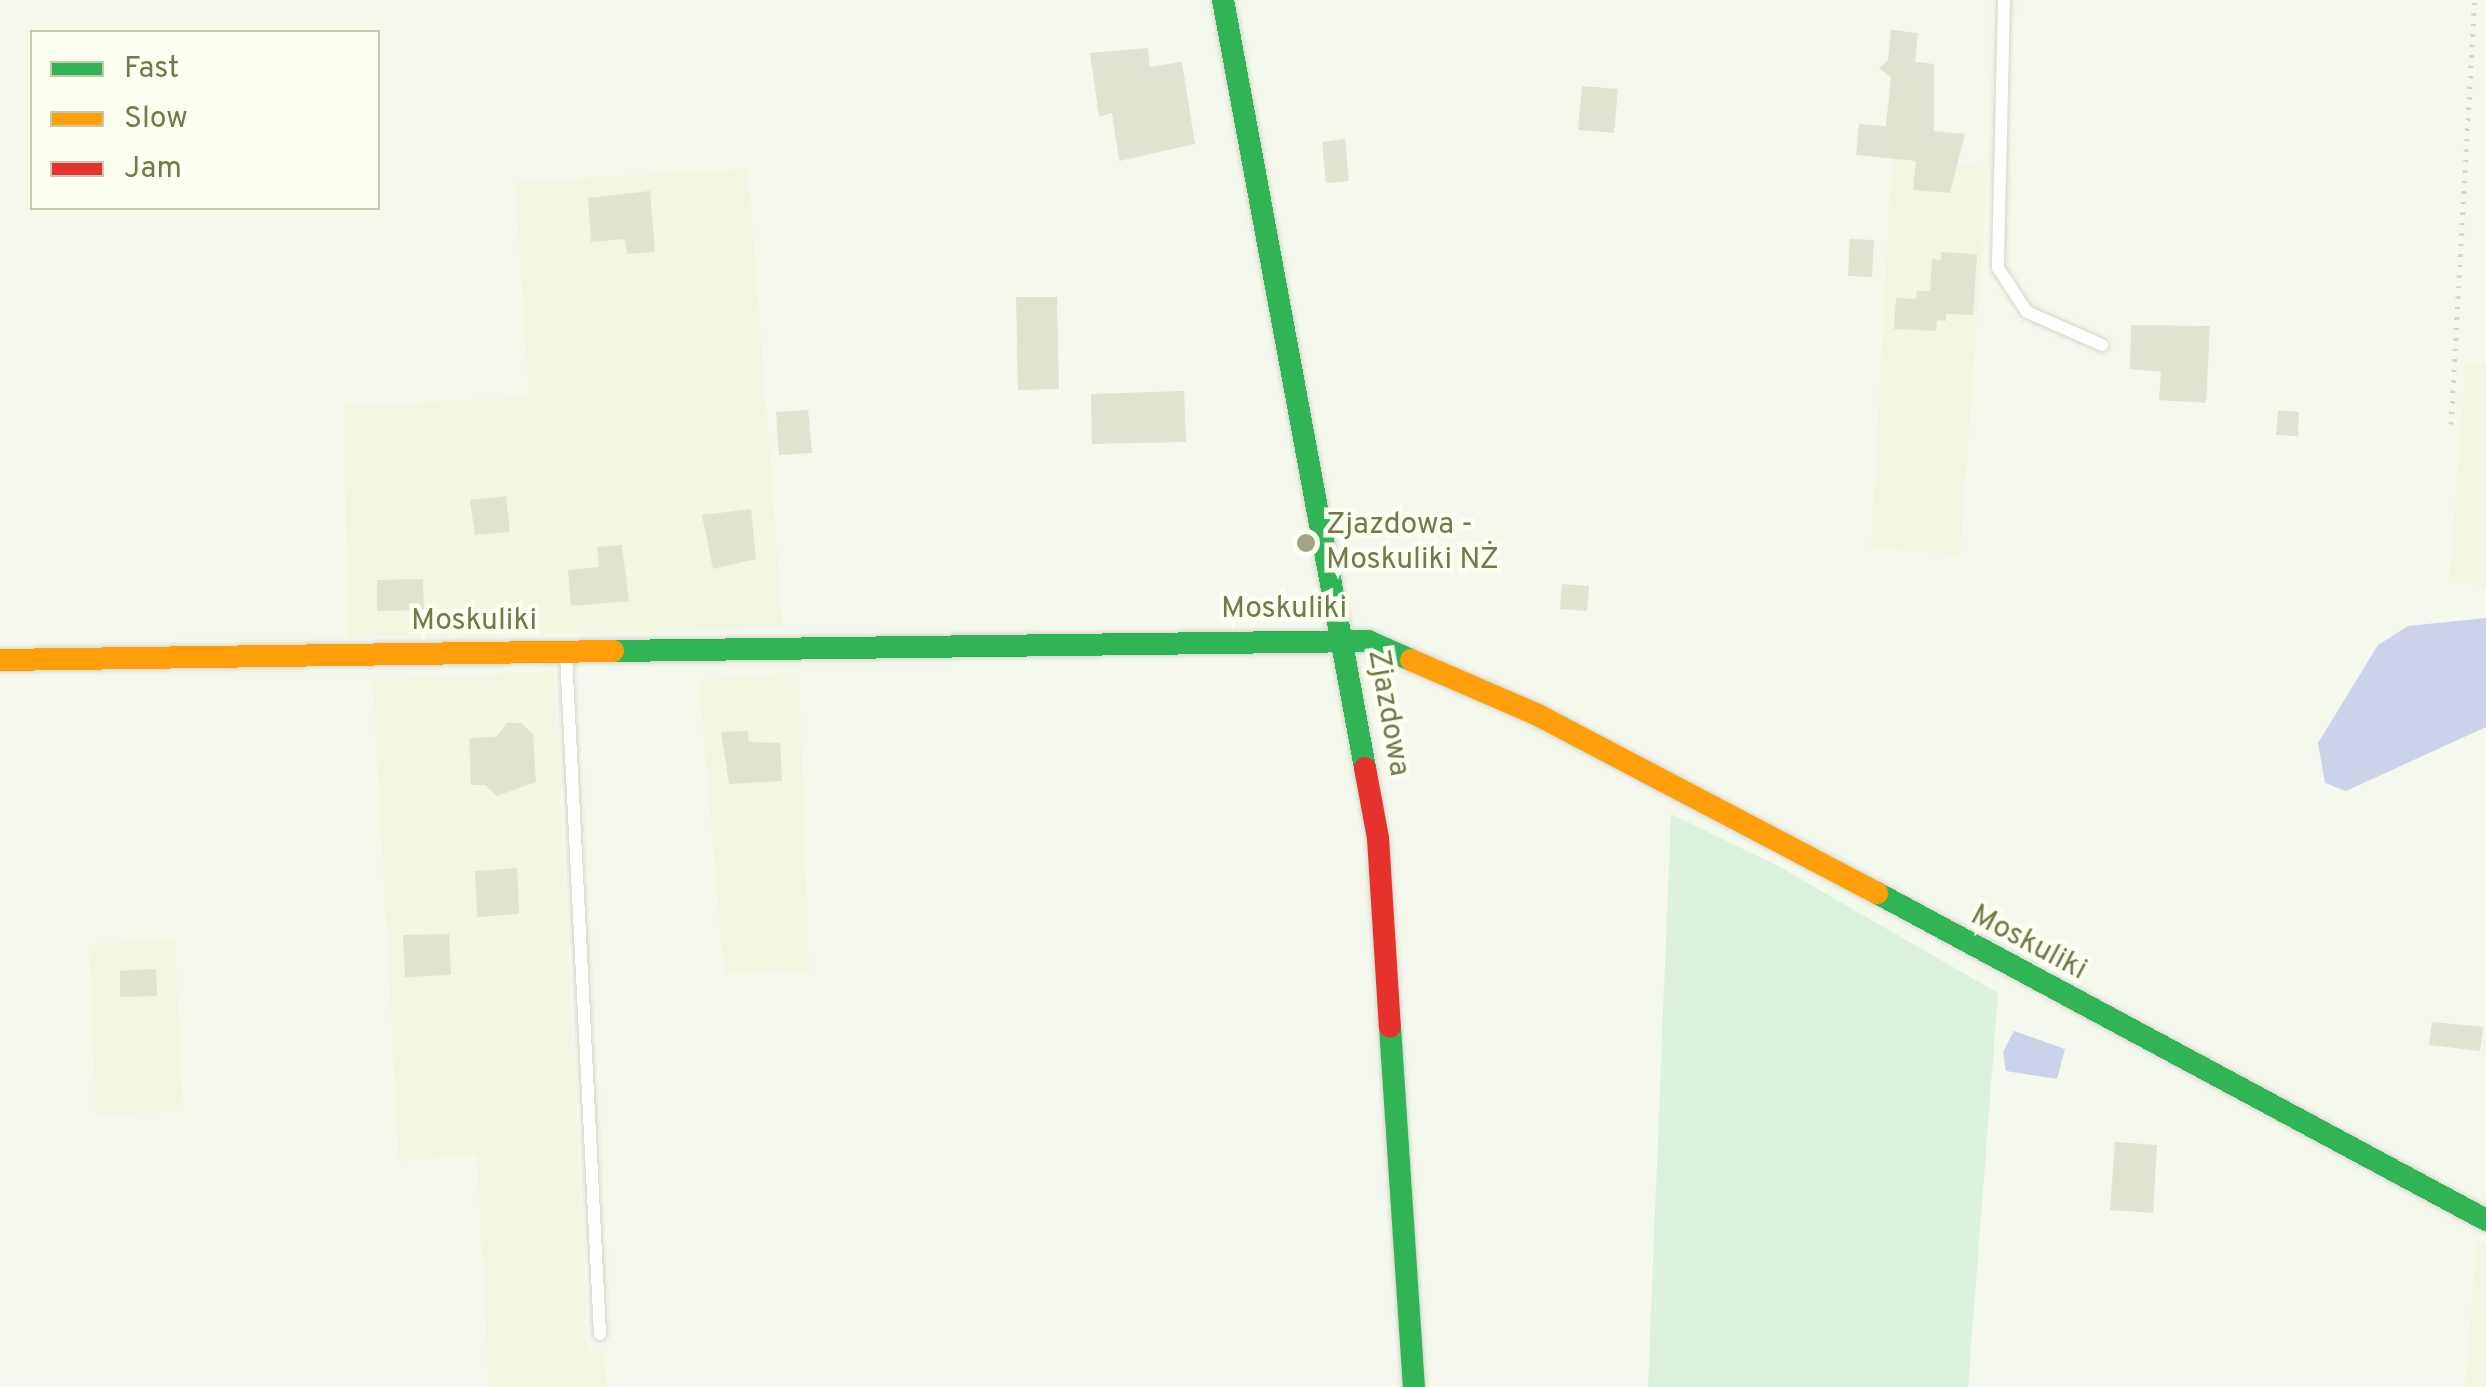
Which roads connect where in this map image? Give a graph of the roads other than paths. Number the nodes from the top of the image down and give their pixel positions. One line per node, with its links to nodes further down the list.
1 (1223, 0): 4 (street, Zjazdowa)
2 (2004, 0): 3 (lane)
3 (2102, 345)
4 (1343, 638): 5 (street, Moskuliki); 7 (street, Moskuliki); 9 (street, Zjazdowa)
5 (566, 652): 6 (street, Moskuliki); 8 (lane)
6 (0, 660)
7 (2486, 1220)
8 (600, 1334)
9 (1414, 1387)

